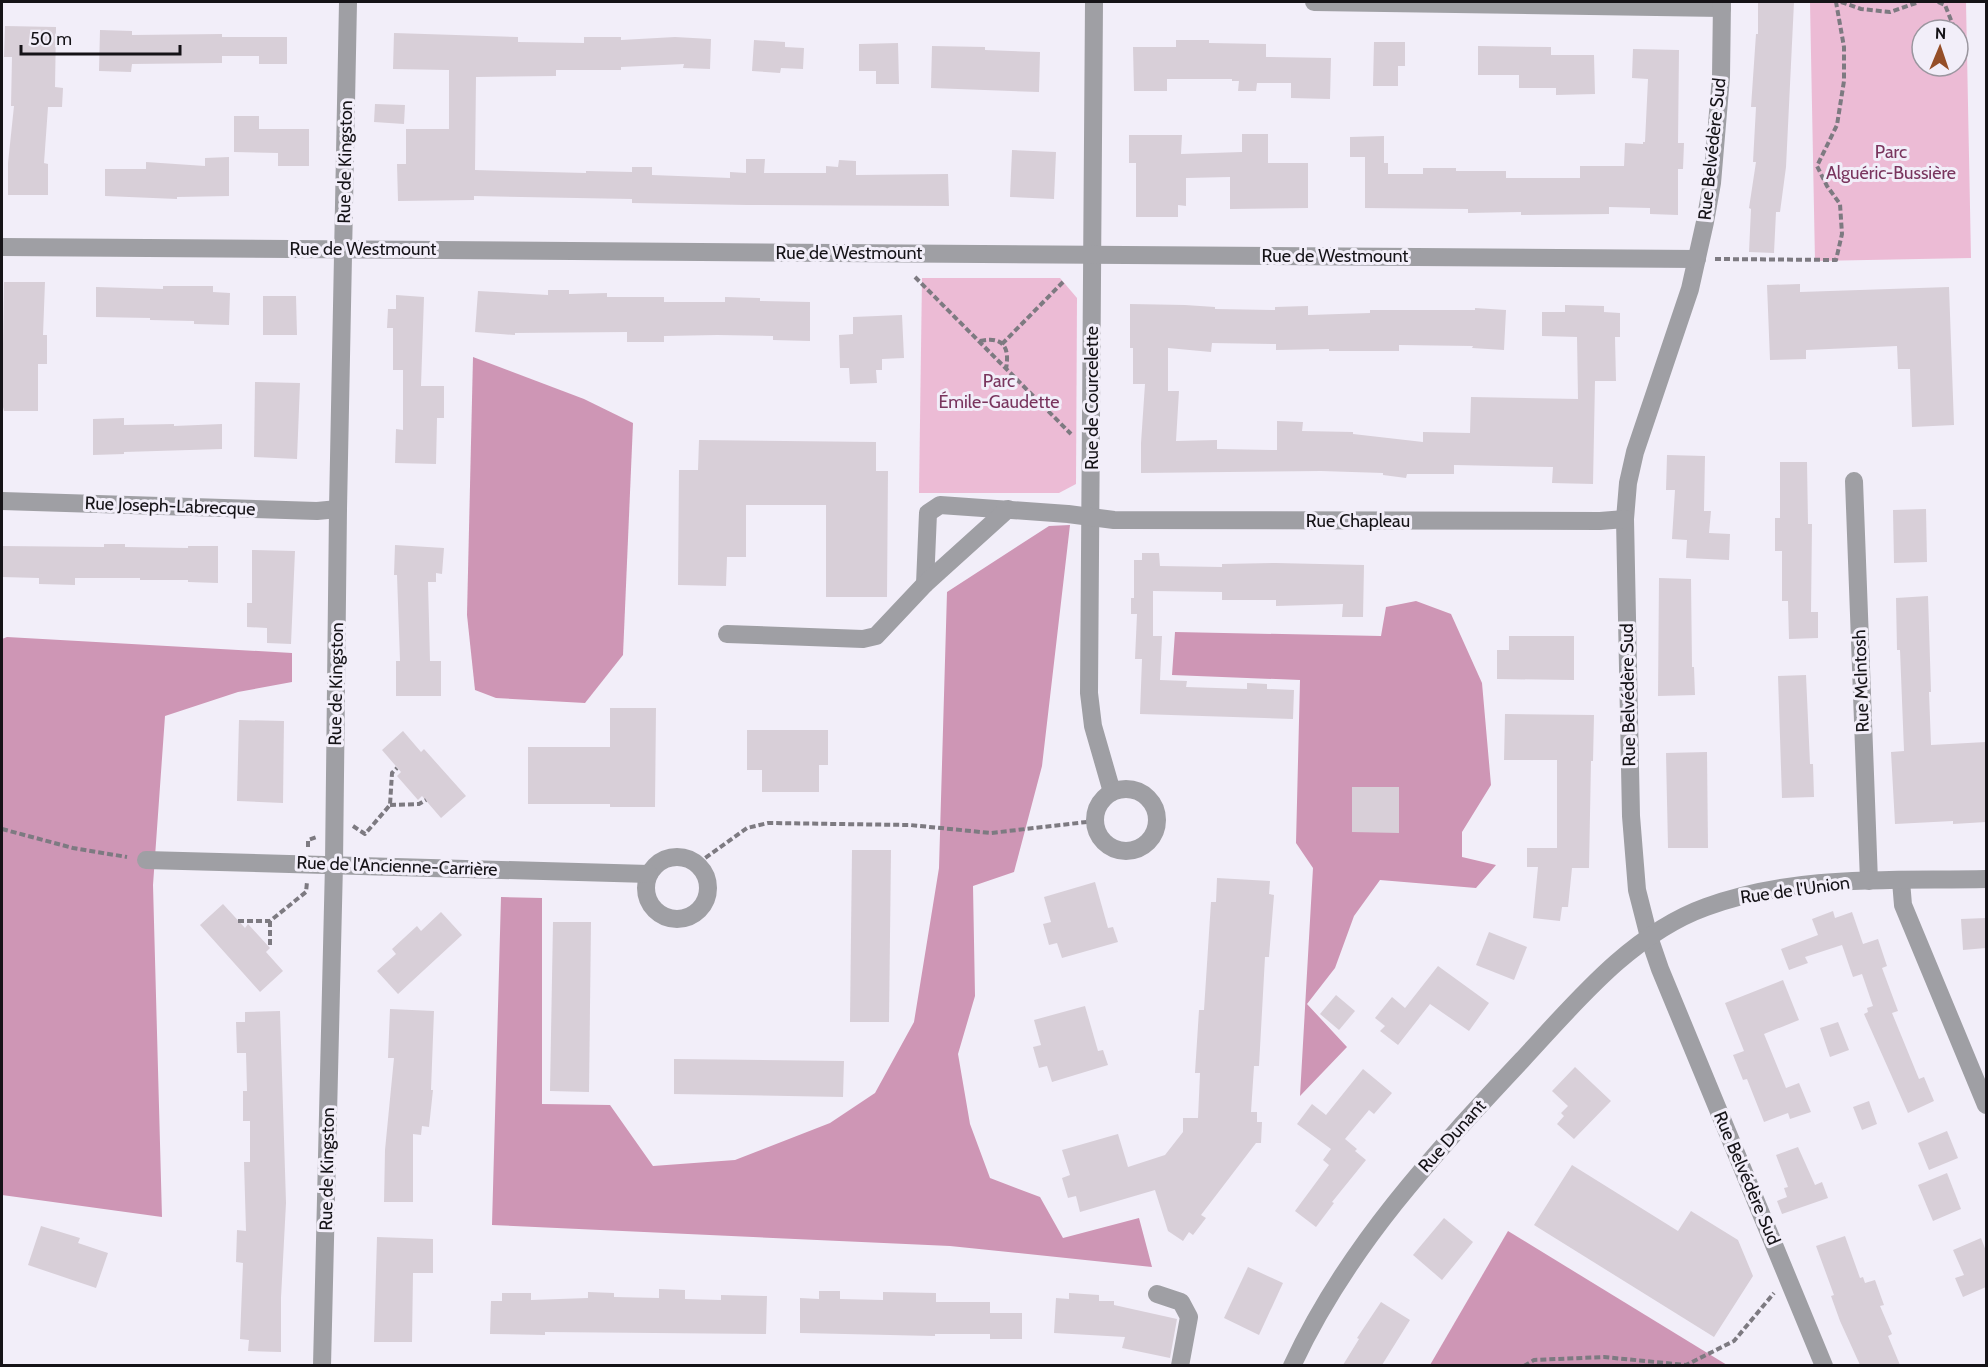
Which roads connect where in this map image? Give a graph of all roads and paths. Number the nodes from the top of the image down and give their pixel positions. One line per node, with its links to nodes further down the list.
1 (348, 2): 11 (street, Rue de Kingston)
2 (1094, 2): 12 (street, Rue de Courcelette)
3 (1314, 2): 8 (street)
4 (1836, 2): 13 (path)
5 (1841, 2): 6 (path)
6 (1919, 2)
7 (1938, 2): 9 (path)
8 (1722, 5): 13 (street, Rue Belvédère Sud)
9 (1950, 18)
10 (2, 247): 11 (street, Rue de Westmount)
11 (343, 249): 12 (street, Rue de Westmount); 22 (street, Rue de Kingston)
12 (1092, 255): 13 (street, Rue de Westmount); 24 (street, Rue de Courcelette)
13 (1697, 259): 25 (street, Rue Belvédère Sud)
14 (915, 277): 16 (path)
15 (1064, 281): 17 (path)
16 (979, 342): 17 (path); 18 (path)
17 (1002, 344): 18 (path)
18 (1006, 369): 19 (path)
19 (1071, 434)
20 (1854, 481): 38 (street, Rue McIntosh)
21 (2, 501): 22 (street, Rue Joseph-Labrecque)
22 (338, 509): 34 (street, Rue de Kingston)
23 (1008, 509): 24 (street, Rue Chapleau); 26 (street); 26 (street, Rue Chapleau)
24 (1091, 516): 25 (street, Rue Chapleau); 28 (street, Rue de Courcelette)
25 (1625, 519): 41 (street, Rue Belvédère Sud)
26 (925, 584): 27 (street)
27 (727, 634)
28 (1112, 792): 31 (street); 31 (street)
29 (426, 800): 30 (path)
30 (390, 805)
31 (1095, 821): 35 (path)
32 (2, 828): 33 (path)
33 (146, 860): 34 (street, Rue de l'Ancienne-Carrière)
34 (334, 864): 36 (street, Rue de l'Ancienne-Carrière); 46 (street, Rue de Kingston)
35 (698, 864): 36 (street); 36 (street)
36 (649, 874)
37 (1986, 879): 39 (street, Rue de l'Union)
38 (1869, 881): 39 (street, Rue de l'Union); 41 (street, Rue de l'Union)
39 (1901, 881): 43 (street)
40 (270, 921): 42 (path)
41 (1649, 937): 44 (street, Rue Belvédère Sud); 48 (street, Rue Dunant)
42 (270, 948)
43 (1986, 1105)
44 (1788, 1276): 49 (path); 50 (street, Rue Belvédère Sud)
45 (1157, 1294): 47 (street)
46 (322, 1365)
47 (1180, 1365)
48 (1292, 1365)
49 (1524, 1365)
50 (1824, 1365)

